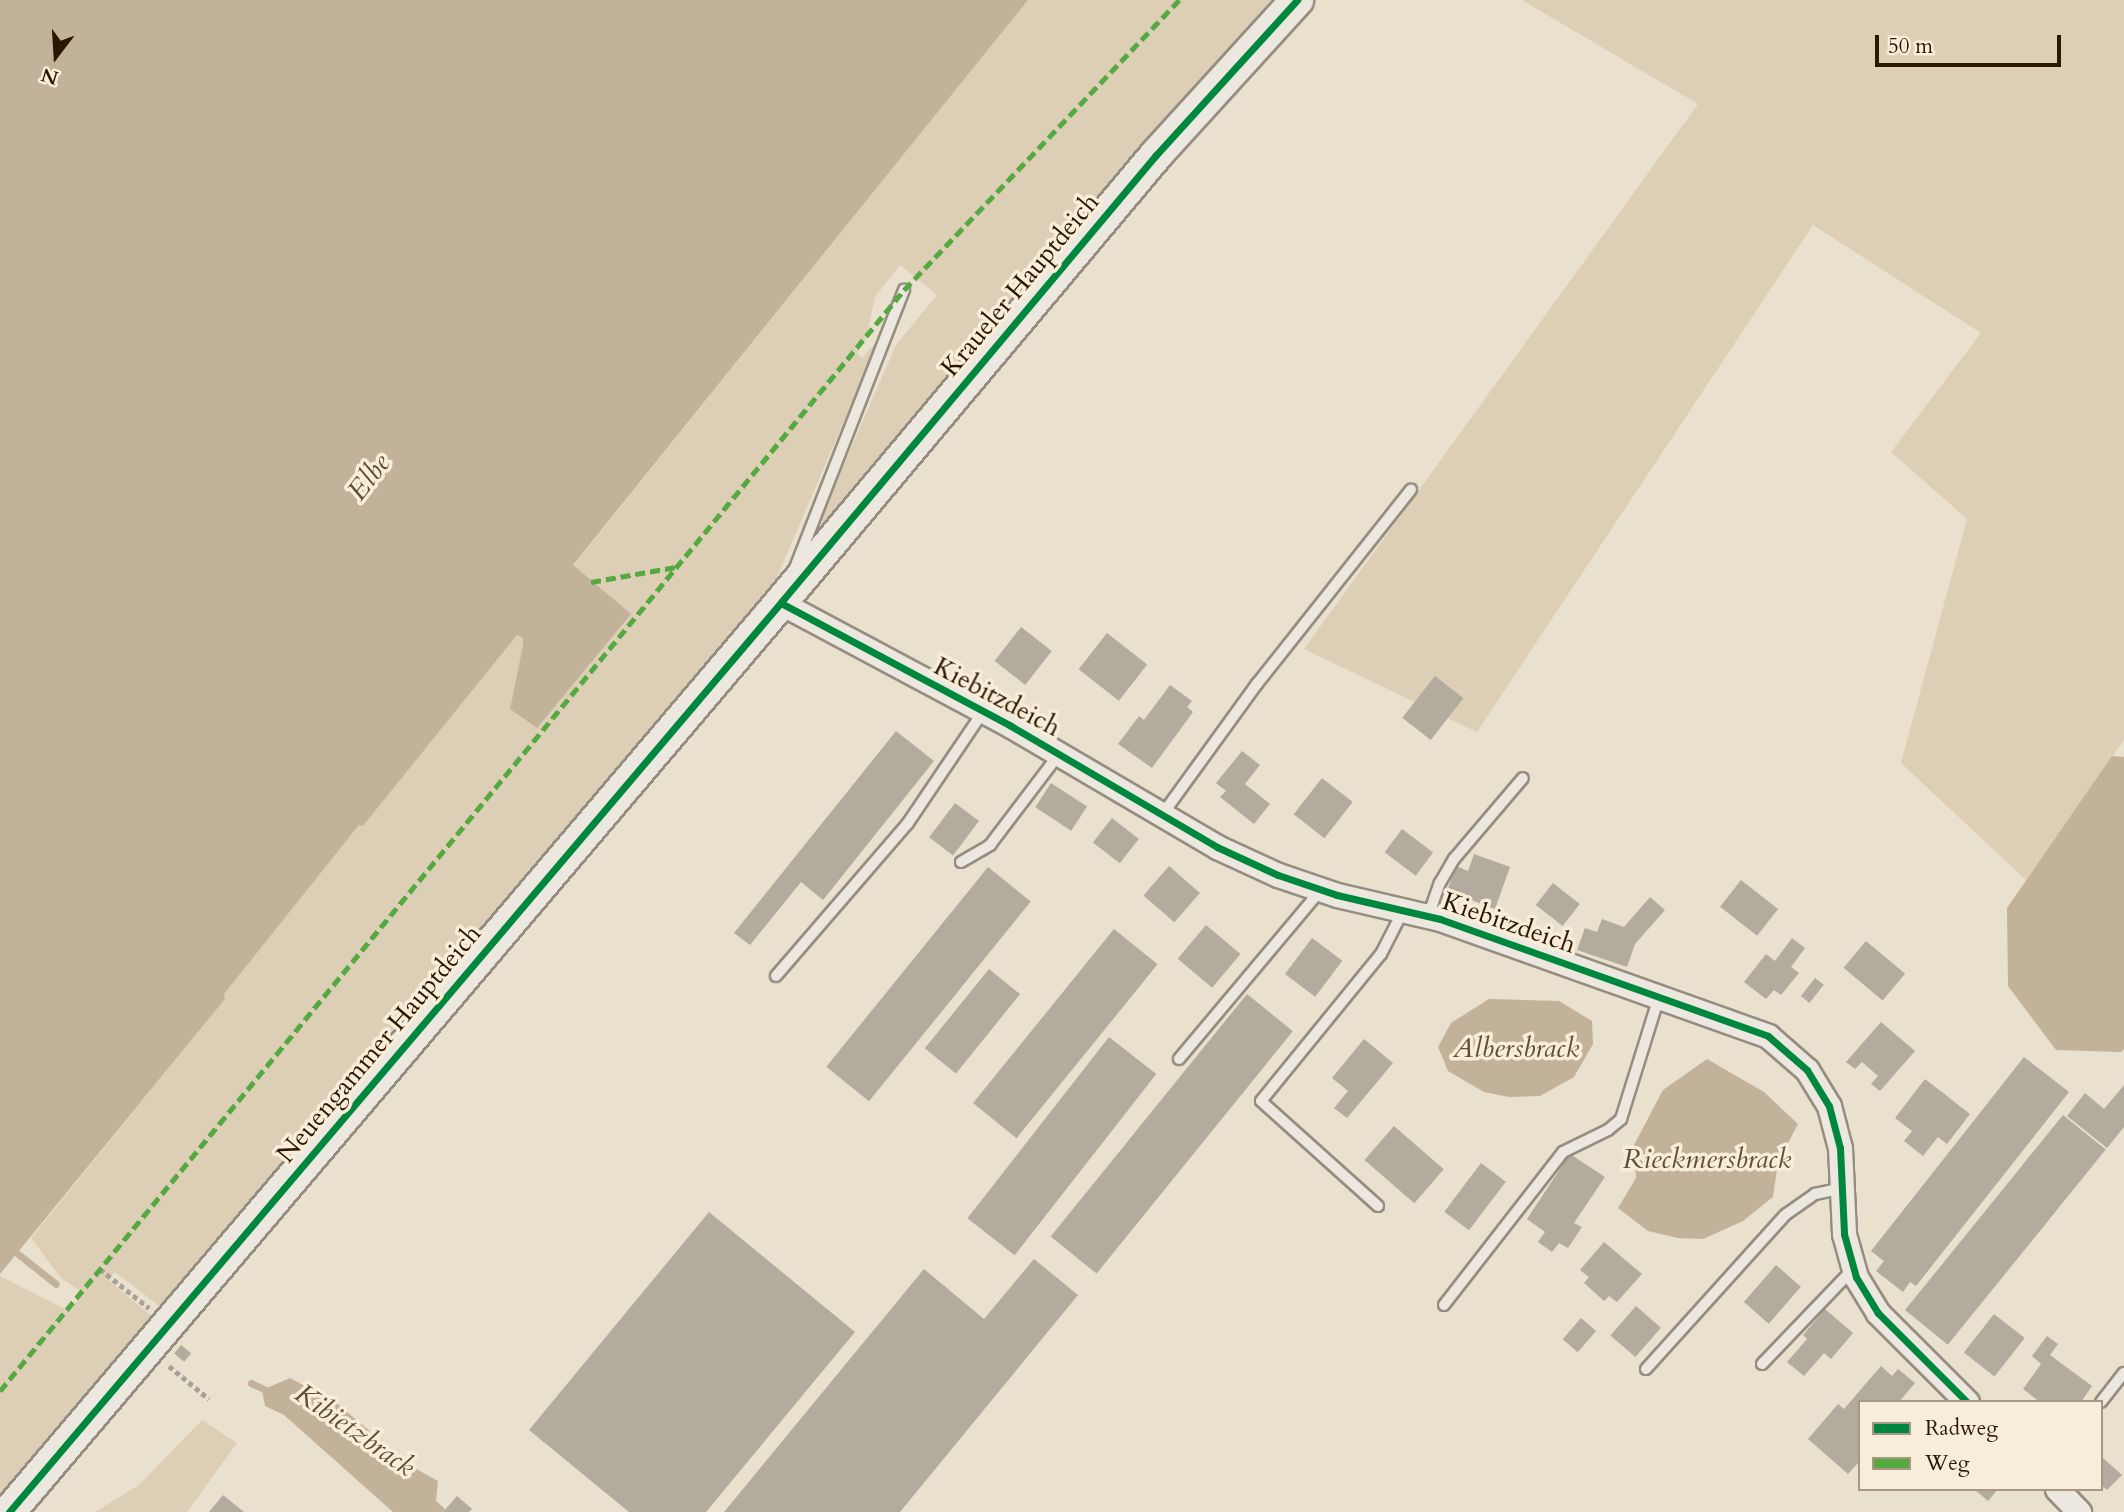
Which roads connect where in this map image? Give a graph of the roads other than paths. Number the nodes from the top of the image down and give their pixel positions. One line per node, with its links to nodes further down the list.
1 (1297, 0): 4 (street, Kraueler Hauptdeich)
2 (904, 290): 4 (lane)
3 (1411, 490): 8 (lane)
4 (782, 602): 5 (street, Kiebitzdeich); 26 (street, Neuengammer Hauptdeich)
5 (983, 712): 6 (street, Kiebitzdeich); 13 (lane)
6 (1059, 754): 8 (street, Kiebitzdeich); 9 (lane)
7 (1523, 778): 12 (lane)
8 (1162, 815): 10 (street, Kiebitzdeich)
9 (961, 862)
10 (1321, 890): 11 (street, Kiebitzdeich); 15 (lane)
11 (1403, 911): 12 (street, Kiebitzdeich); 17 (lane)
12 (1428, 916): 14 (street, Kiebitzdeich)
13 (776, 976)
14 (1659, 997): 16 (street, Kiebitzdeich); 19 (lane)
15 (1179, 1059)
16 (1844, 1188): 18 (street, Kiebitzdeich); 21 (lane)
17 (1378, 1206)
18 (1854, 1268): 20 (lane); 23 (street, Kiebitzdeich)
19 (1444, 1305)
20 (1762, 1364)
21 (1646, 1369)
22 (2124, 1373): 24 (lane)
23 (1965, 1400)
24 (2103, 1400)
25 (2059, 1491): 27 (street)
26 (9, 1512)
27 (2079, 1512)

